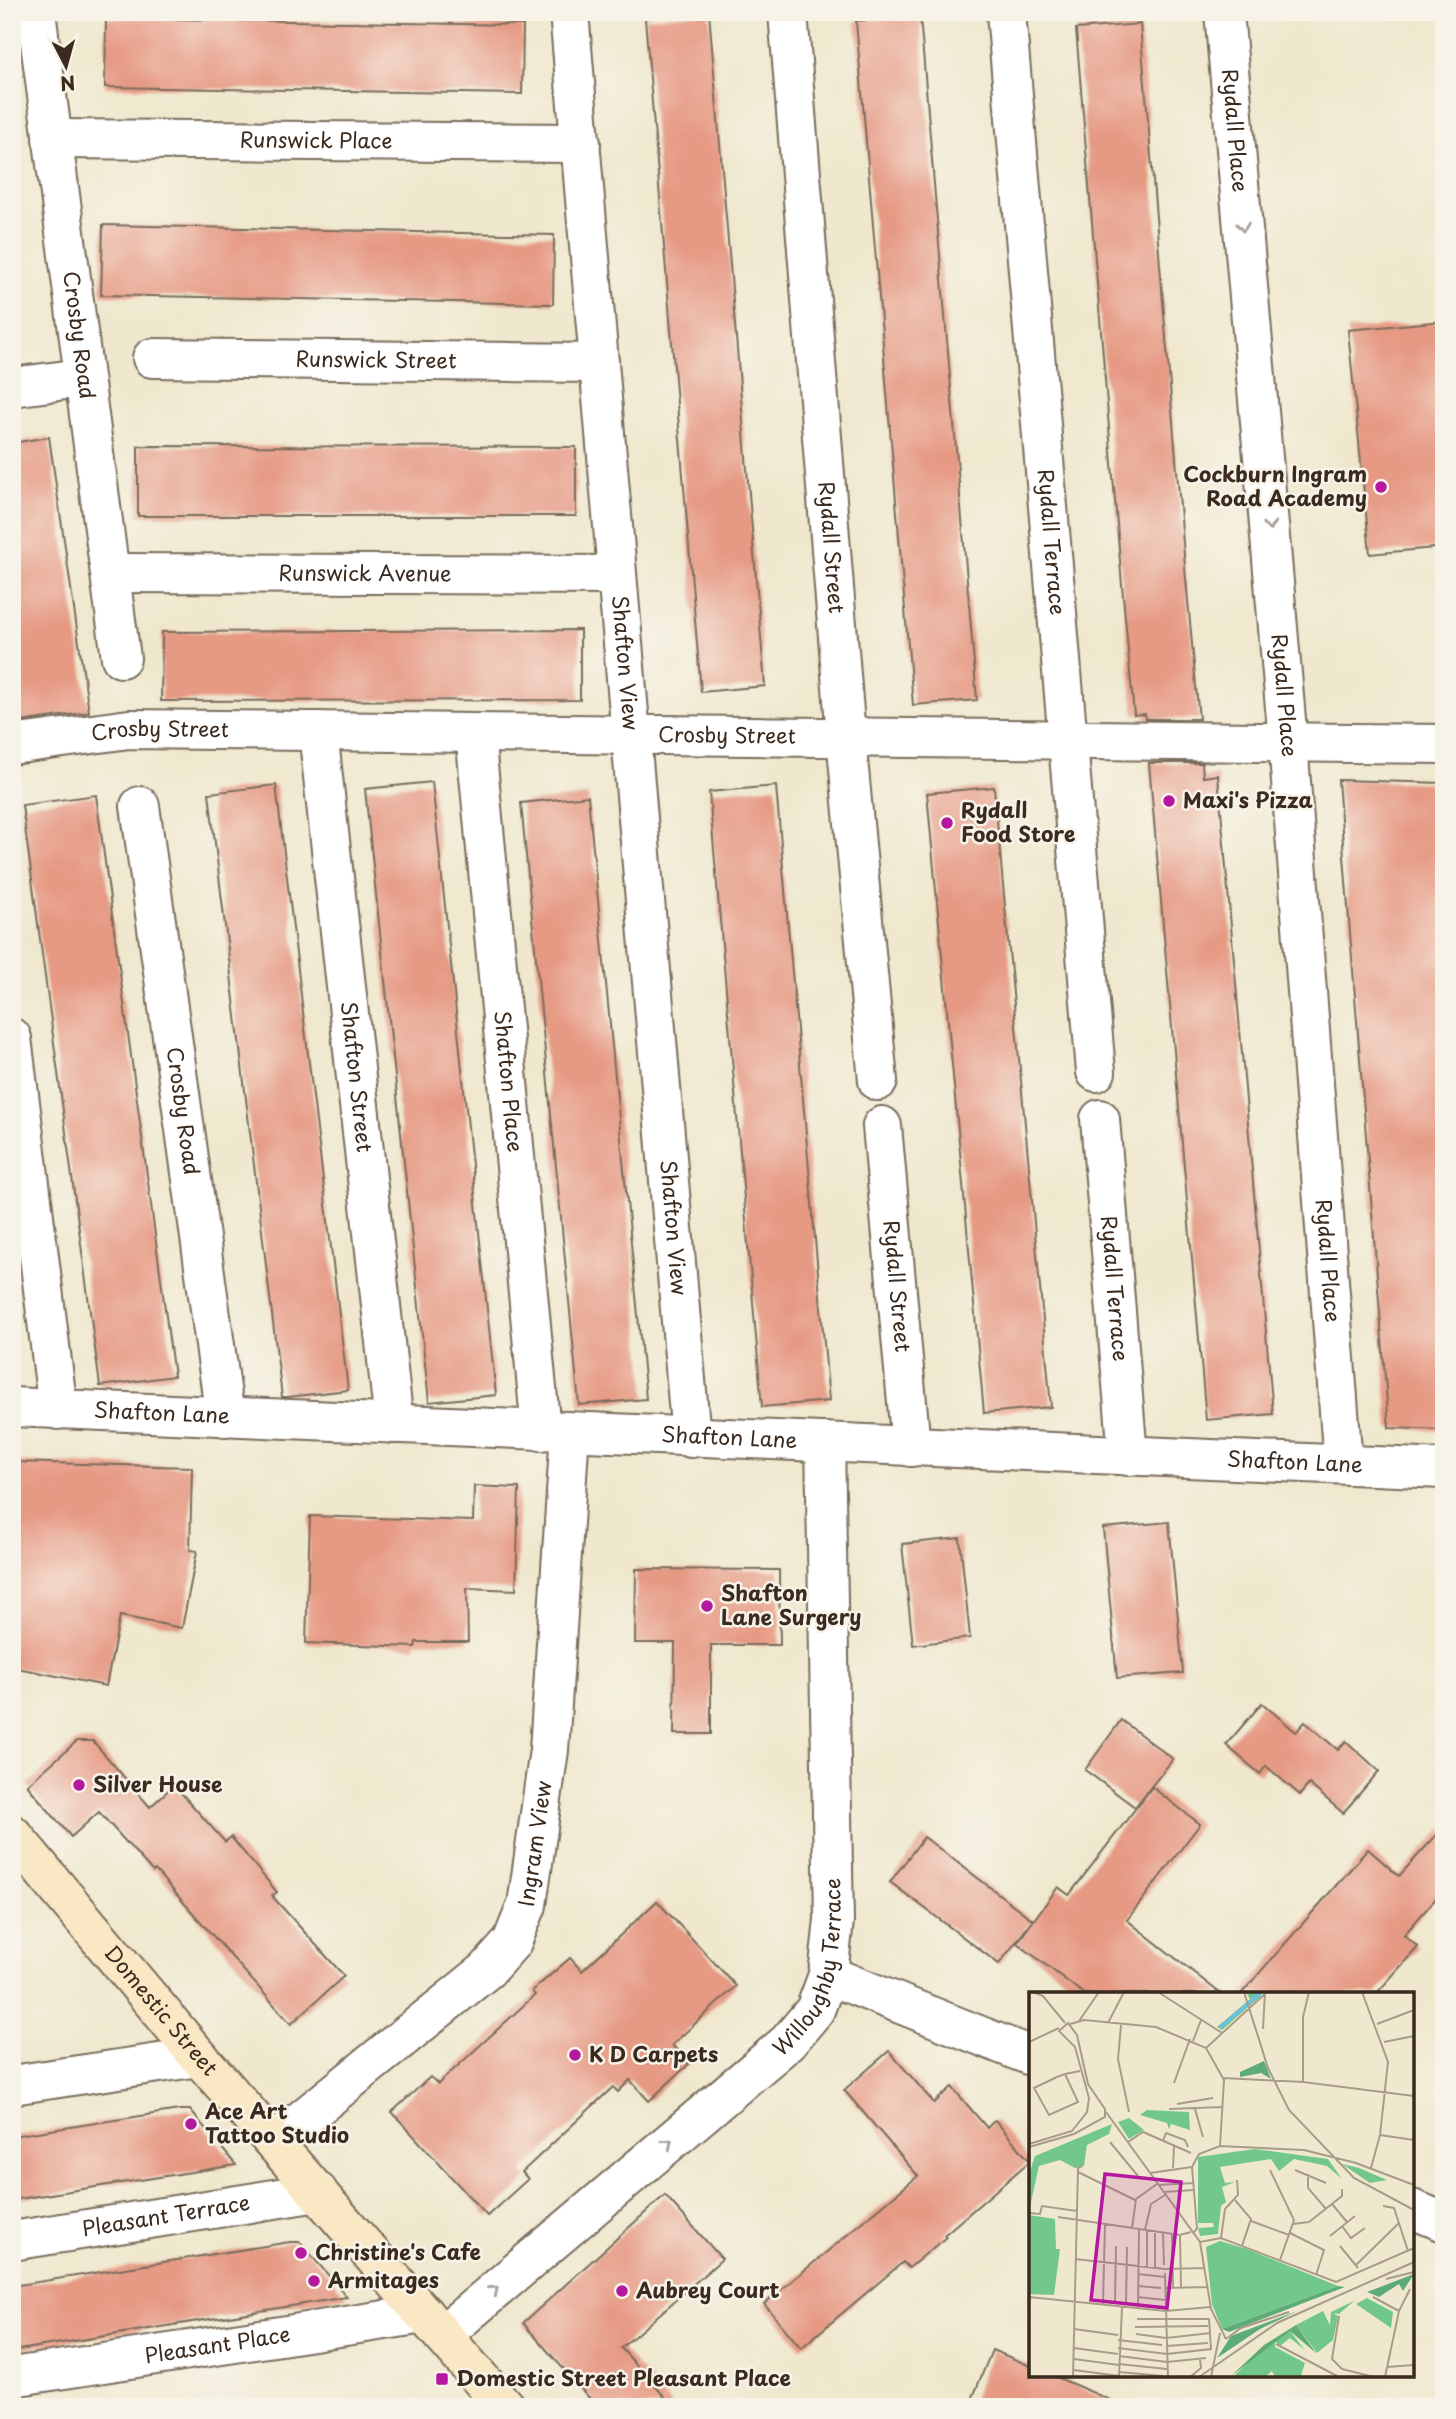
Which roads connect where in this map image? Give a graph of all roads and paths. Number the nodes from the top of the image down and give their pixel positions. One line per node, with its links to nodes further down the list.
1 (36, 12): 6 (street, Crosby Road)
2 (569, 12): 7 (street, Shafton View)
3 (788, 12): 18 (street, Rydall Street)
4 (1006, 12): 19 (street, Rydall Terrace)
5 (1224, 12): 20 (street, Rydall Place, one-way to 20)
6 (52, 139): 7 (street, Runswick Place); 10 (street, Crosby Road)
7 (581, 144): 9 (street, Shafton View)
8 (152, 358): 9 (street, Runswick Street)
9 (599, 363): 13 (street, Shafton View)
10 (82, 377): 11 (street); 12 (street, Crosby Road)
11 (12, 387)
12 (111, 573): 13 (street, Runswick Avenue); 14 (street, Crosby Road)
13 (617, 575): 17 (street, Shafton View)
14 (121, 658)
15 (318, 731): 16 (street, Crosby Street); 22 (street, Crosby Street); 32 (street, Shafton Street)
16 (475, 733): 17 (street, Crosby Street); 33 (street, Shafton Place)
17 (633, 734): 18 (street, Crosby Street); 34 (street, Shafton View)
18 (846, 737): 19 (street, Crosby Street); 26 (street, Rydall Street)
19 (1067, 739): 20 (street, Crosby Street); 25 (street, Rydall Terrace)
20 (1288, 743): 21 (street, Crosby Street); 38 (street, Rydall Place)
21 (1444, 744)
22 (12, 745)
23 (140, 806): 31 (street, Crosby Road)
24 (12, 1038): 30 (street)
25 (1096, 1072)
26 (878, 1081)
27 (1100, 1119): 37 (street, Rydall Terrace)
28 (882, 1126): 36 (street, Rydall Street)
29 (12, 1407): 30 (street, Shafton Lane)
30 (58, 1409): 31 (street, Shafton Lane)
31 (225, 1417): 32 (street, Shafton Lane)
32 (394, 1424): 33 (street, Shafton Lane)
33 (555, 1432): 34 (street, Shafton Lane); 45 (street, Ingram View)
34 (691, 1438): 35 (street, Shafton Lane)
35 (825, 1442): 36 (street, Shafton Lane); 41 (street, Willoughby Terrace)
36 (911, 1447): 37 (street, Shafton Lane)
37 (1128, 1456): 38 (street, Shafton Lane)
38 (1343, 1464): 39 (street, Shafton Lane)
39 (1444, 1469)
40 (12, 1834): 43 (street, Domestic Street)
41 (828, 1975): 42 (street); 50 (street, Willoughby Terrace, one-way to 41)
42 (1029, 2055)
43 (198, 2057): 44 (street); 45 (street, Domestic Street)
44 (12, 2085)
45 (274, 2143): 46 (street, Domestic Street)
46 (318, 2192): 49 (street, Pleasant Terrace); 50 (street, Domestic Street)
47 (1414, 2211): 48 (street)
48 (1444, 2222)
49 (12, 2241)
50 (433, 2324): 51 (street, Pleasant Place); 52 (street, Domestic Street)
51 (12, 2377)
52 (505, 2407)

